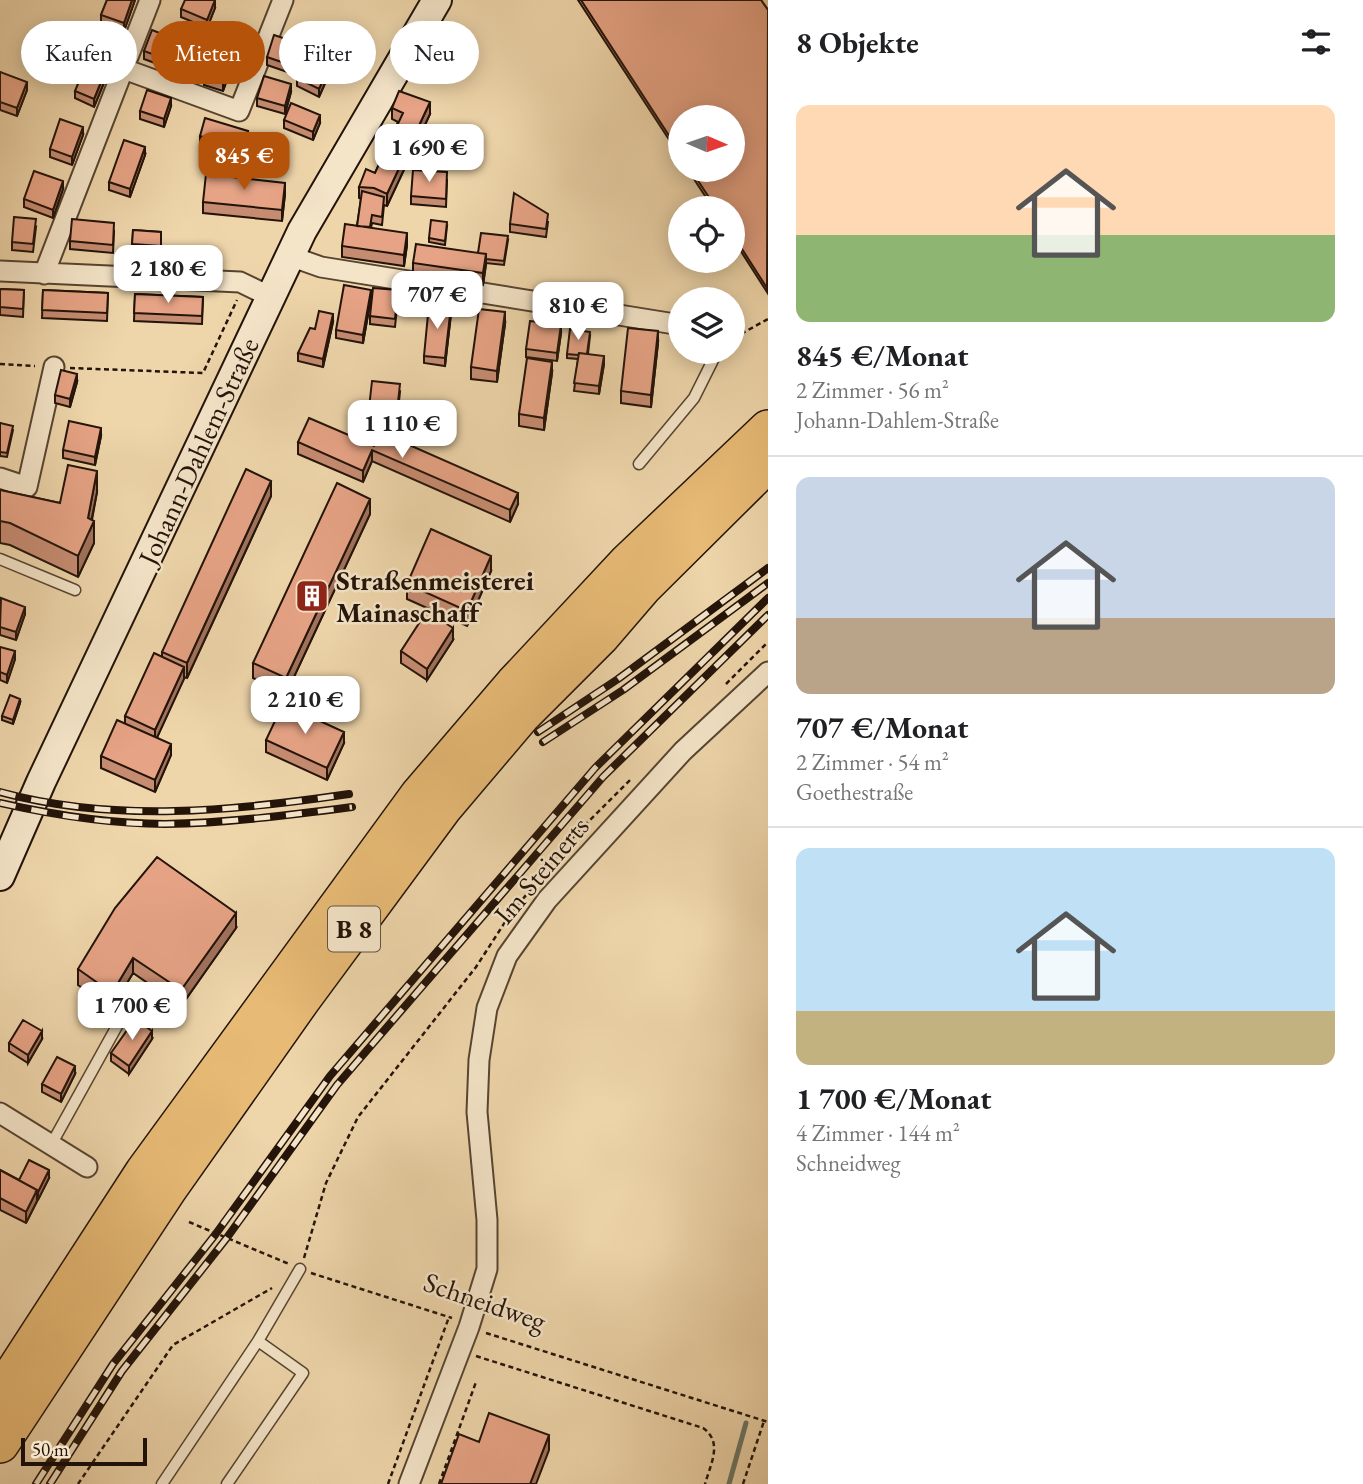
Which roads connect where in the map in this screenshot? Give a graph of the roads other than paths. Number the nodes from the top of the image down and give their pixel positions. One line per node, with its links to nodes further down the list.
1 (150, 0): 4 (street)
2 (283, 0): 5 (street)
3 (437, 0): 7 (street, Johann-Dahlem-Straße)
4 (137, 34)
5 (137, 74)
6 (118, 84): 9 (street)
7 (290, 256): 10 (street, Johann-Dahlem-Straße); 11 (street)
8 (0, 271): 9 (street)
9 (44, 274): 10 (street)
10 (271, 297): 23 (street, Johann-Dahlem-Straße)
11 (668, 323)
12 (711, 364): 16 (lane)
13 (54, 367): 18 (street)
14 (768, 429): 30 (highway, B 8)
15 (768, 463): 31 (highway, B 8)
16 (639, 464)
17 (0, 478): 18 (street)
18 (27, 486): 19 (street)
19 (0, 509)
20 (0, 559): 21 (lane)
21 (75, 590)
22 (768, 672): 34 (street, Im Steinerts)
23 (0, 876)
24 (127, 1008): 26 (lane)
25 (0, 1113): 26 (street)
26 (51, 1144): 27 (street)
27 (87, 1167)
28 (300, 1269): 29 (lane)
29 (258, 1341): 32 (lane); 33 (lane)
30 (0, 1394)
31 (0, 1444)
32 (162, 1484)
33 (227, 1484)
34 (409, 1484)

